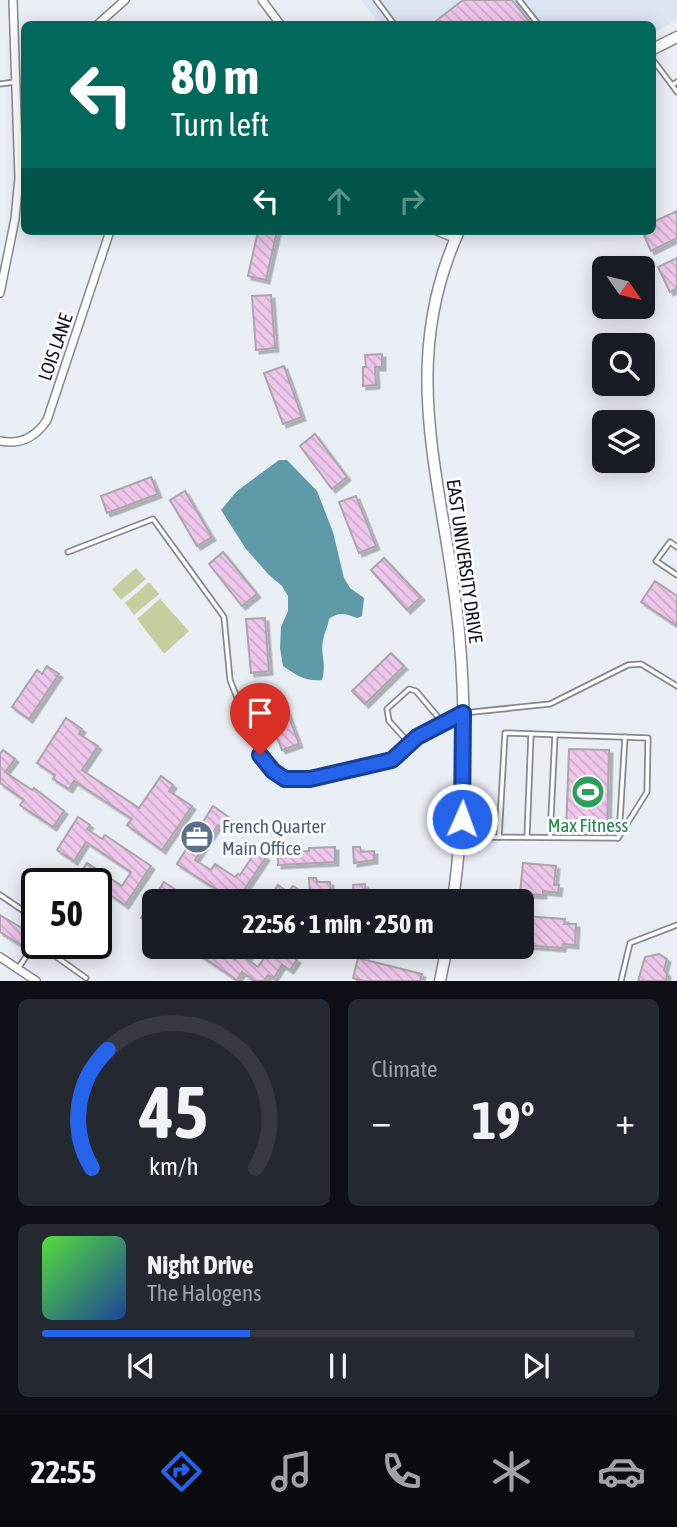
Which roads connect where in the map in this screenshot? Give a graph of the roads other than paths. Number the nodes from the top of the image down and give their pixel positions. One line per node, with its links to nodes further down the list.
1 (13, 0): 13 (street)
2 (125, 0): 6 (street)
3 (262, 0): 7 (street)
4 (376, 0): 8 (lane)
5 (519, 0): 9 (lane)
6 (101, 21)
7 (279, 21)
8 (392, 21)
9 (536, 21)
10 (677, 37): 11 (main road)
11 (656, 48)
12 (656, 63): 15 (lane)
13 (17, 81): 14 (lane); 20 (street)
14 (0, 84)
15 (675, 84): 16 (lane)
16 (677, 93)
17 (109, 235): 22 (street, LOIS LANE)
18 (458, 235): 27 (main road, EAST UNIVERSITY DRIVE)
19 (0, 248): 20 (lane)
20 (9, 252): 21 (street)
21 (0, 293)
22 (0, 442)
23 (677, 547): 25 (lane)
24 (68, 552): 32 (lane)
25 (677, 575)
26 (677, 686): 27 (lane)
27 (463, 713): 28 (lane); 33 (main road, EAST UNIVERSITY DRIVE)
28 (443, 723): 32 (lane); 32 (lane)
29 (531, 734): 30 (lane); 34 (lane); 35 (lane)
30 (555, 735): 31 (lane); 36 (lane)
31 (625, 737): 37 (lane); 37 (lane)
32 (409, 744)
33 (460, 837): 34 (lane); 38 (main road, EAST UNIVERSITY DRIVE)
34 (499, 837): 35 (lane)
35 (527, 838): 36 (lane)
36 (550, 838): 37 (lane)
37 (618, 838)
38 (454, 889)
39 (0, 895): 40 (lane)
40 (21, 909)
41 (677, 925): 50 (lane)
42 (0, 957): 46 (street)
43 (24, 959): 46 (lane)
44 (59, 959): 47 (lane)
45 (445, 959): 49 (main road)
46 (17, 969): 48 (street)
47 (86, 978)
48 (36, 981)
49 (440, 981)
50 (621, 981)

